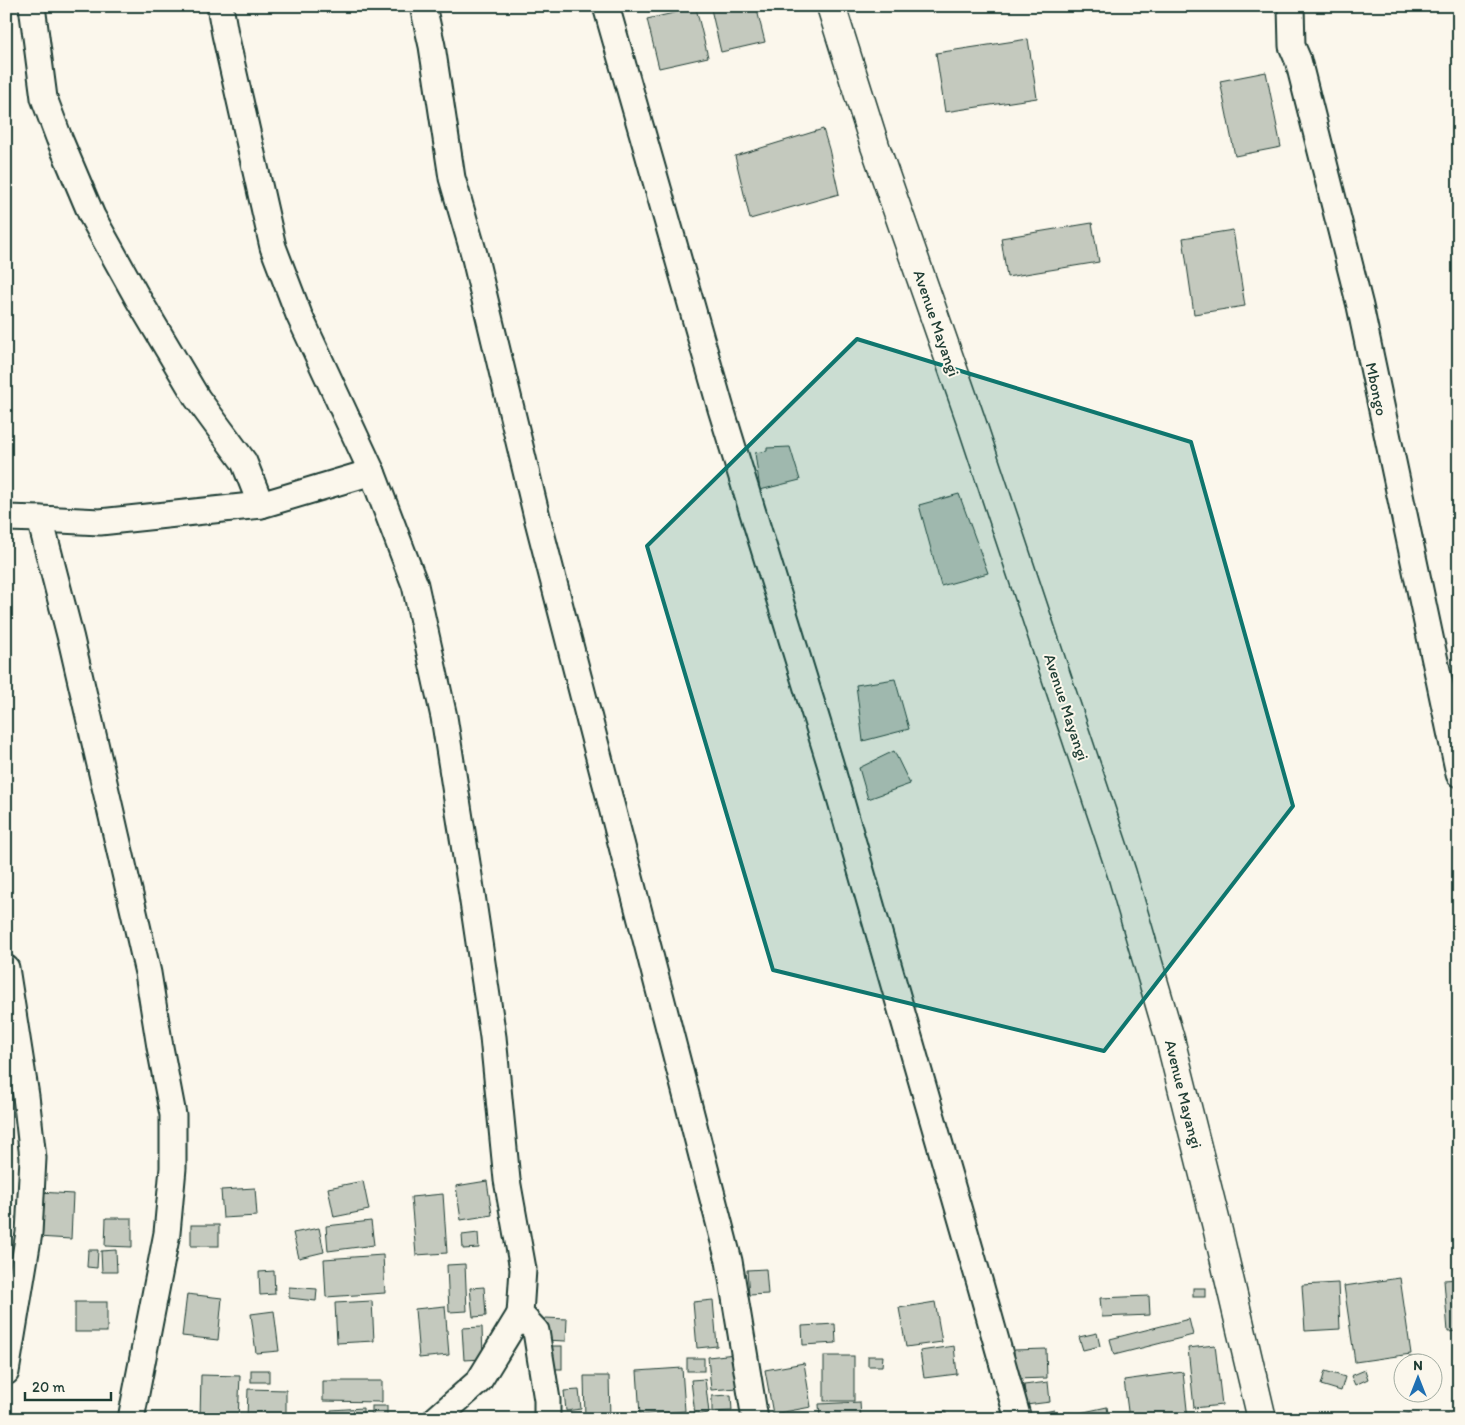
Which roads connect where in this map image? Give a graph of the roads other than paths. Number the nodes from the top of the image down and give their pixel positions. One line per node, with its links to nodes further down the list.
1 (32, 6): 8 (street)
2 (220, 6): 7 (street)
3 (423, 6): 18 (street)
4 (606, 6): 19 (street)
5 (831, 6): 20 (street, Avenue Mayangi)
6 (1292, 6): 11 (street, Mbongo)
7 (372, 472): 8 (street); 13 (street)
8 (261, 505): 10 (street)
9 (6, 518): 10 (street)
10 (40, 519): 15 (street)
11 (1459, 774)
12 (6, 968): 14 (street)
13 (520, 1314): 16 (street); 17 (street)
14 (6, 1372)
15 (131, 1419)
16 (436, 1419)
17 (546, 1419)
18 (755, 1419)
19 (1018, 1419)
20 (1262, 1419)

